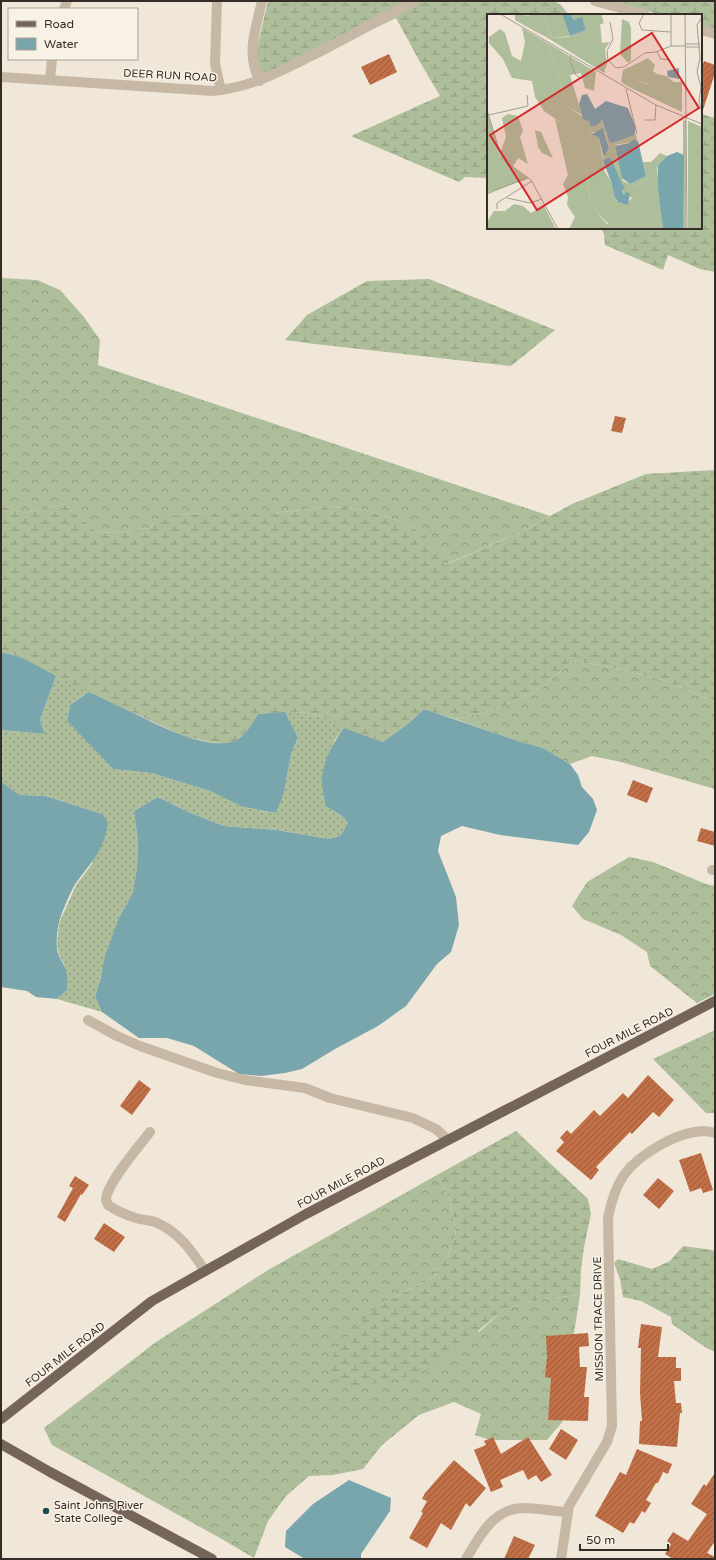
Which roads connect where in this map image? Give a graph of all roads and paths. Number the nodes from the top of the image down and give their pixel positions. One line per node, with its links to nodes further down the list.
1 (217, 1): 12 (street)
2 (262, 1): 11 (street)
3 (414, 1): 11 (street, DEER RUN ROAD)
4 (595, 1): 5 (street)
5 (641, 14)
6 (702, 30): 7 (street)
7 (715, 34)
8 (52, 60): 10 (street)
9 (1, 77): 10 (street, DEER RUN ROAD)
10 (50, 80): 12 (street, DEER RUN ROAD)
11 (260, 81): 12 (street, DEER RUN ROAD)
12 (221, 90)
13 (715, 1001): 17 (main road, FOUR MILE ROAD)
14 (88, 1020): 17 (street)
15 (150, 1132): 18 (street)
16 (715, 1134): 21 (street, MISSION TRACE DRIVE)
17 (448, 1140): 18 (main road, FOUR MILE ROAD)
18 (205, 1271): 19 (main road, FOUR MILE ROAD)
19 (1, 1419)
20 (1, 1444): 22 (main road)
21 (568, 1512): 23 (street); 24 (street, MISSION TRACE DRIVE)
22 (212, 1559)
23 (466, 1559)
24 (561, 1559)

